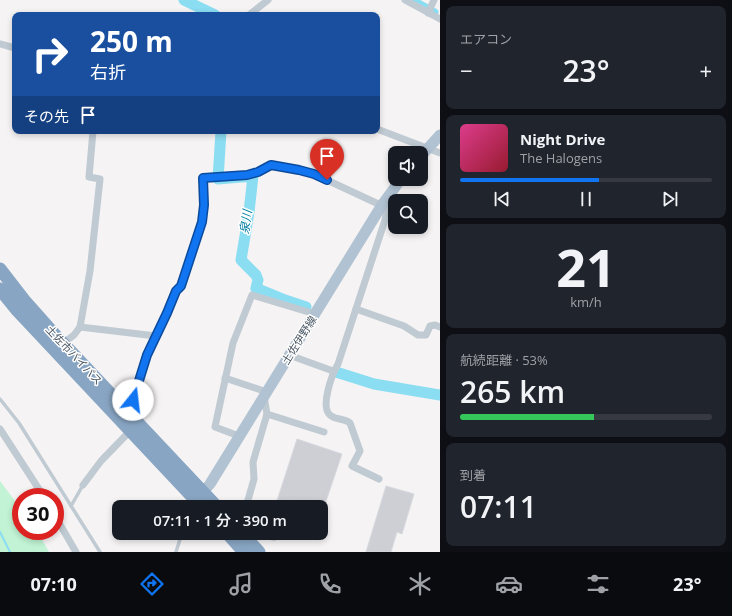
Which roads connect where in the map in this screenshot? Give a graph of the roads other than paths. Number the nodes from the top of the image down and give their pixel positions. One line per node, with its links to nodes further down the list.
1 (268, 0): 4 (street)
2 (405, 0): 3 (street)
3 (431, 6): 5 (street)
4 (253, 12)
5 (440, 19)
6 (0, 44): 7 (street)
7 (12, 47)
8 (380, 130): 11 (street)
9 (93, 134): 21 (street)
10 (440, 135): 12 (main road)
11 (412, 146)
12 (428, 148)
13 (428, 152): 14 (street)
14 (440, 153)
15 (395, 186): 16 (main road, 土佐伊野線)
16 (382, 205): 19 (street); 20 (main road, 土佐伊野線); 23 (street)
17 (0, 269): 24 (highway, 土佐市バイパス)
18 (0, 289): 24 (highway, 土佐市バイパス)
19 (356, 309): 22 (street); 26 (street)
20 (315, 314): 25 (main road, 土佐伊野線); 27 (street)
21 (80, 327): 23 (street); 24 (street)
22 (440, 327)
23 (156, 336): 31 (street)
24 (59, 347): 31 (highway, 土佐市バイパス)
25 (289, 355): 26 (street); 28 (main road, 土佐伊野線)
26 (333, 371): 36 (street)
27 (226, 378): 28 (street); 35 (street)
28 (265, 394): 30 (street); 35 (main road, 土佐伊野線)
29 (0, 399): 43 (lane)
30 (267, 414): 34 (street); 42 (street)
31 (122, 415): 33 (highway, 土佐市バイパス); 39 (highway, 土佐市バイパス)
32 (0, 429): 38 (street)
33 (130, 431): 37 (street); 40 (highway, 土佐市バイパス)
34 (324, 432)
35 (239, 436): 41 (main road, 土佐伊野線)
36 (379, 479)
37 (83, 485): 43 (lane)
38 (38, 488)
39 (196, 500)
40 (196, 500)
41 (199, 500)
42 (248, 500)
43 (71, 506): 49 (lane)
44 (64, 531): 48 (street)
45 (180, 540): 50 (lane)
46 (233, 540): 51 (highway)
47 (248, 540): 52 (highway)
48 (76, 552)
49 (100, 552)
50 (176, 552)
51 (244, 552)
52 (259, 552)

